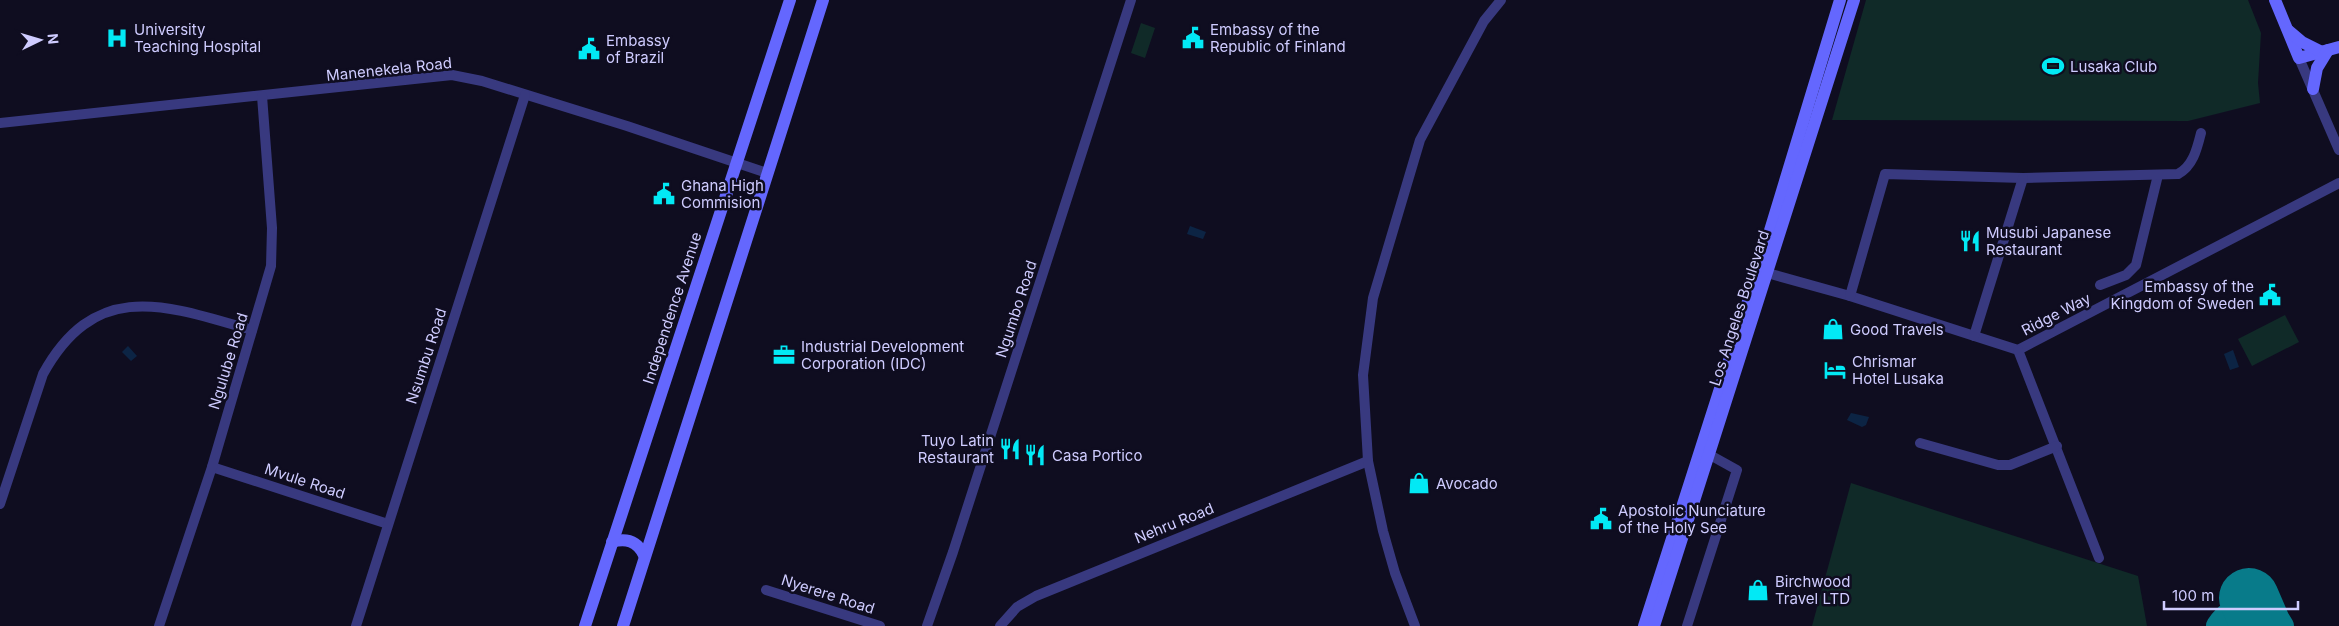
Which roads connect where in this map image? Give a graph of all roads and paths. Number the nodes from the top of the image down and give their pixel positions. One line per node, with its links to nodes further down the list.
1 (790, 0): 17 (main road, Independence Avenue)
2 (823, 0): 18 (main road)
3 (1131, 0): 46 (street, Ngumbo Road)
4 (1502, 0): 31 (street)
5 (1840, 0): 22 (main road, Los Angeles Boulevard)
6 (1854, 0): 22 (main road, Los Angeles Boulevard)
7 (2275, 0): 8 (main road)
8 (2287, 29): 9 (main road); 10 (main road)
9 (2330, 50): 10 (main road); 11 (main road)
10 (2299, 58): 11 (street)
11 (2313, 89): 16 (street)
12 (525, 95): 13 (street, Manenekela Road); 17 (street, Manenekela Road); 34 (street, Nsumbu Road)
13 (262, 96): 14 (street, Manenekela Road); 25 (street, Ngulube Road)
14 (0, 123)
15 (2201, 133): 19 (street)
16 (2339, 150)
17 (737, 162): 18 (street, Manenekela Road); 35 (main road, Independence Avenue)
18 (767, 173): 36 (main road)
19 (2158, 175): 20 (street); 23 (street)
20 (2023, 178): 24 (street); 26 (street)
21 (2339, 183): 27 (street, Ridge Way)
22 (1763, 271): 24 (street, Ridge Way); 30 (main road, Los Angeles Boulevard); 49 (main road, Los Angeles Boulevard)
23 (2100, 286)
24 (1850, 296): 26 (street, Ridge Way)
25 (252, 330): 32 (street, Ngulube Road); 33 (street)
26 (1974, 336): 27 (street, Ridge Way)
27 (2018, 350): 29 (street)
28 (1920, 443): 29 (street)
29 (2056, 446): 39 (street)
30 (1710, 455): 50 (main road, Los Angeles Boulevard); 51 (street)
31 (1368, 461): 47 (street, Nehru Road); 48 (street)
32 (212, 467): 34 (street, Mvule Road); 41 (street, Ngulube Road)
33 (0, 504)
34 (388, 524): 42 (street, Nsumbu Road)
35 (617, 527): 36 (main road); 37 (main road, Independence Avenue)
36 (649, 540): 38 (main road)
37 (612, 542): 38 (main road); 43 (main road, Independence Avenue)
38 (644, 554): 44 (main road)
39 (2099, 558)
40 (766, 590): 45 (street, Nyerere Road)
41 (159, 626)
42 (356, 626)
43 (584, 626)
44 (623, 626)
45 (880, 626)
46 (927, 626)
47 (1000, 626)
48 (1415, 626)
49 (1644, 626)
50 (1654, 626)
51 (1687, 626)

